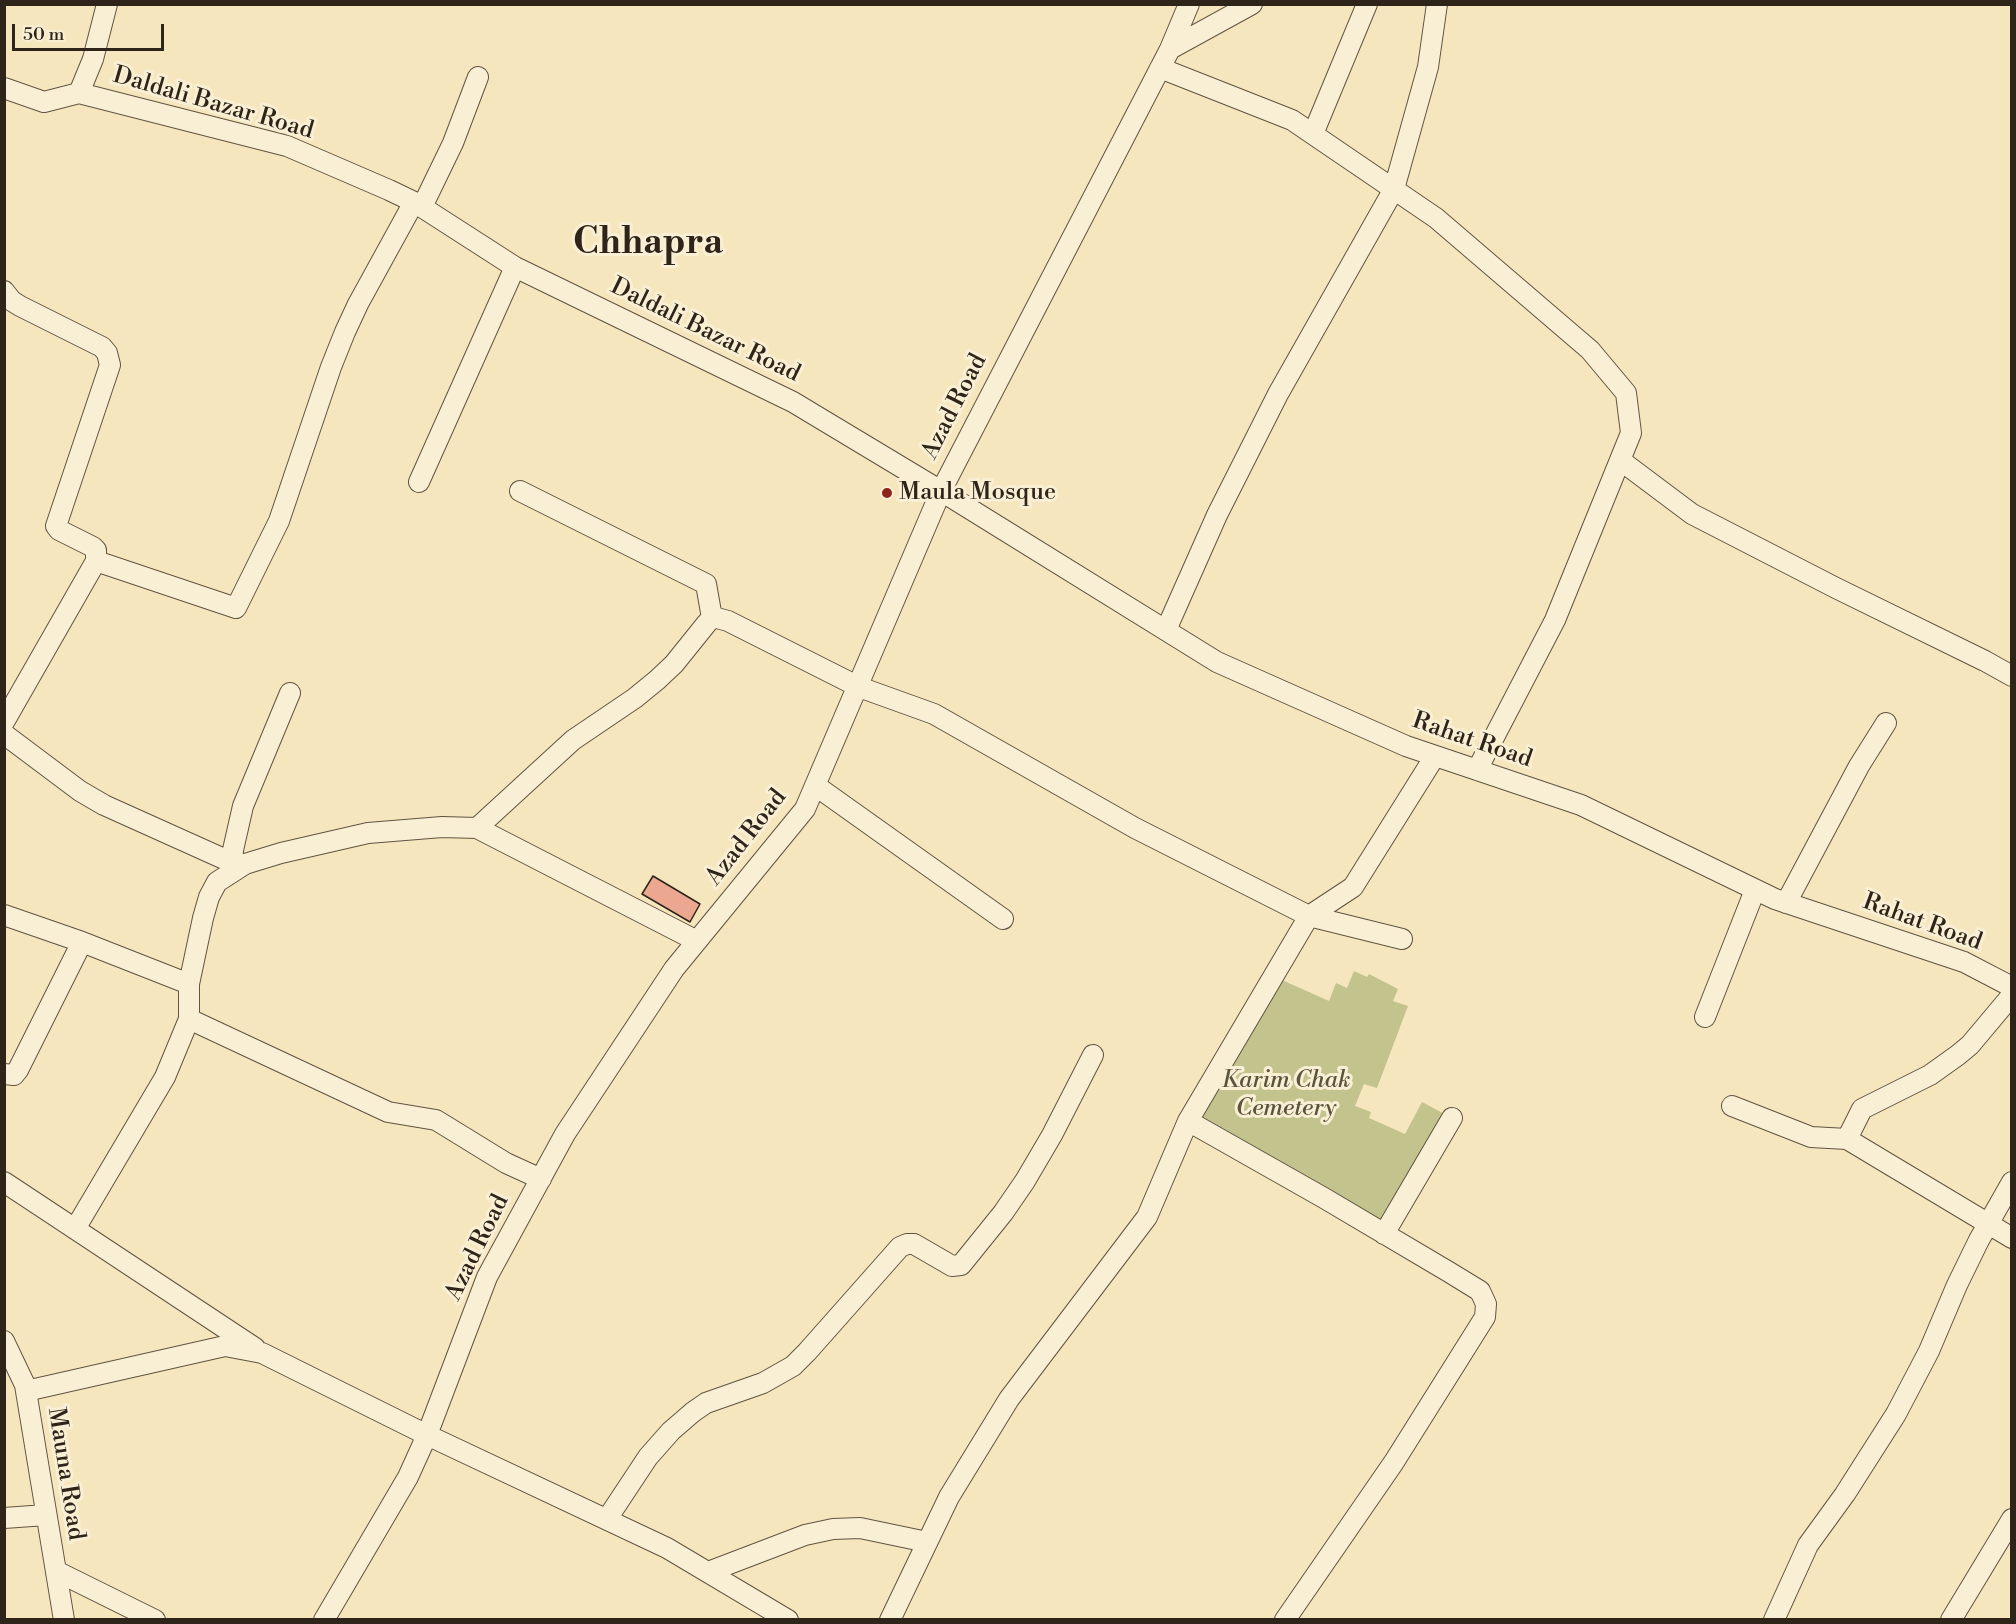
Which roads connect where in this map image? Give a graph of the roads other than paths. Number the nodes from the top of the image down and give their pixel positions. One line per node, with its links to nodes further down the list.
1 (107, 4): 10 (street)
2 (1189, 4): 6 (street, Azad Road)
3 (1252, 4): 6 (street)
4 (1367, 4): 11 (street)
5 (1437, 4): 12 (street)
6 (1170, 49): 7 (street, Azad Road)
7 (1160, 68): 11 (street); 19 (street, Azad Road)
8 (478, 77): 13 (street)
9 (4, 88): 10 (street, Daldali Bazar Road)
10 (79, 93): 13 (street, Daldali Bazar Road)
11 (1313, 134): 12 (street)
12 (1394, 189): 16 (street); 22 (street)
13 (418, 205): 14 (street, Daldali Bazar Road); 20 (street)
14 (515, 267): 17 (street); 19 (street, Daldali Bazar Road)
15 (4, 291): 20 (street)
16 (1620, 460): 23 (street); 30 (street)
17 (419, 482)
18 (520, 490): 21 (street)
19 (941, 490): 22 (street, Rahat Road); 24 (street, Azad Road)
20 (96, 561): 26 (street)
21 (712, 618): 24 (street); 32 (street)
22 (1166, 630): 29 (street, Rahat Road)
23 (2012, 676)
24 (859, 687): 31 (street, Azad Road); 37 (street)
25 (290, 693): 33 (street)
26 (4, 722)
27 (1886, 723): 35 (street)
28 (4, 734): 33 (street)
29 (1435, 756): 30 (street, Rahat Road); 37 (street)
30 (1477, 770): 34 (street, Rahat Road)
31 (816, 786): 38 (street); 40 (street, Azad Road)
32 (477, 828): 33 (street); 40 (street)
33 (232, 868): 42 (street)
34 (1755, 890): 35 (street, Rahat Road); 45 (street)
35 (1786, 903): 43 (street, Rahat Road)
36 (4, 915): 41 (street)
37 (1309, 916): 39 (street); 51 (street)
38 (1003, 919)
39 (1402, 939)
40 (697, 941): 53 (street, Azad Road)
41 (82, 942): 42 (street); 48 (street)
42 (189, 984): 46 (street)
43 (2012, 987)
44 (2012, 995): 52 (street)
45 (1705, 1017)
46 (189, 1019): 53 (street); 57 (street)
47 (1093, 1054): 66 (street)
48 (4, 1074)
49 (1732, 1106): 52 (street)
50 (1452, 1118): 58 (street)
51 (1188, 1121): 58 (street); 68 (street)
52 (1846, 1139): 56 (street)
53 (540, 1179): 63 (street, Azad Road)
54 (4, 1182): 57 (street)
55 (2012, 1182): 56 (street)
56 (1988, 1224): 59 (street); 77 (street)
57 (75, 1229): 61 (street)
58 (1384, 1234): 76 (street)
59 (2012, 1238)
60 (4, 1341): 62 (street, Mauna Road)
61 (262, 1353): 62 (street); 63 (street)
62 (16, 1380): 64 (street, Mauna Road)
63 (427, 1435): 66 (street); 73 (street, Azad Road)
64 (46, 1515): 65 (street); 69 (street, Mauna Road)
65 (4, 1518)
66 (607, 1519): 70 (street)
67 (2012, 1519): 78 (street)
68 (927, 1542): 70 (street); 75 (street)
69 (56, 1571): 71 (street, Mauna Road); 72 (street)
70 (708, 1572): 74 (street)
71 (64, 1620)
72 (155, 1620)
73 (324, 1620)
74 (788, 1620)
75 (890, 1620)
76 (1285, 1620)
77 (1774, 1620)
78 (1951, 1620)

